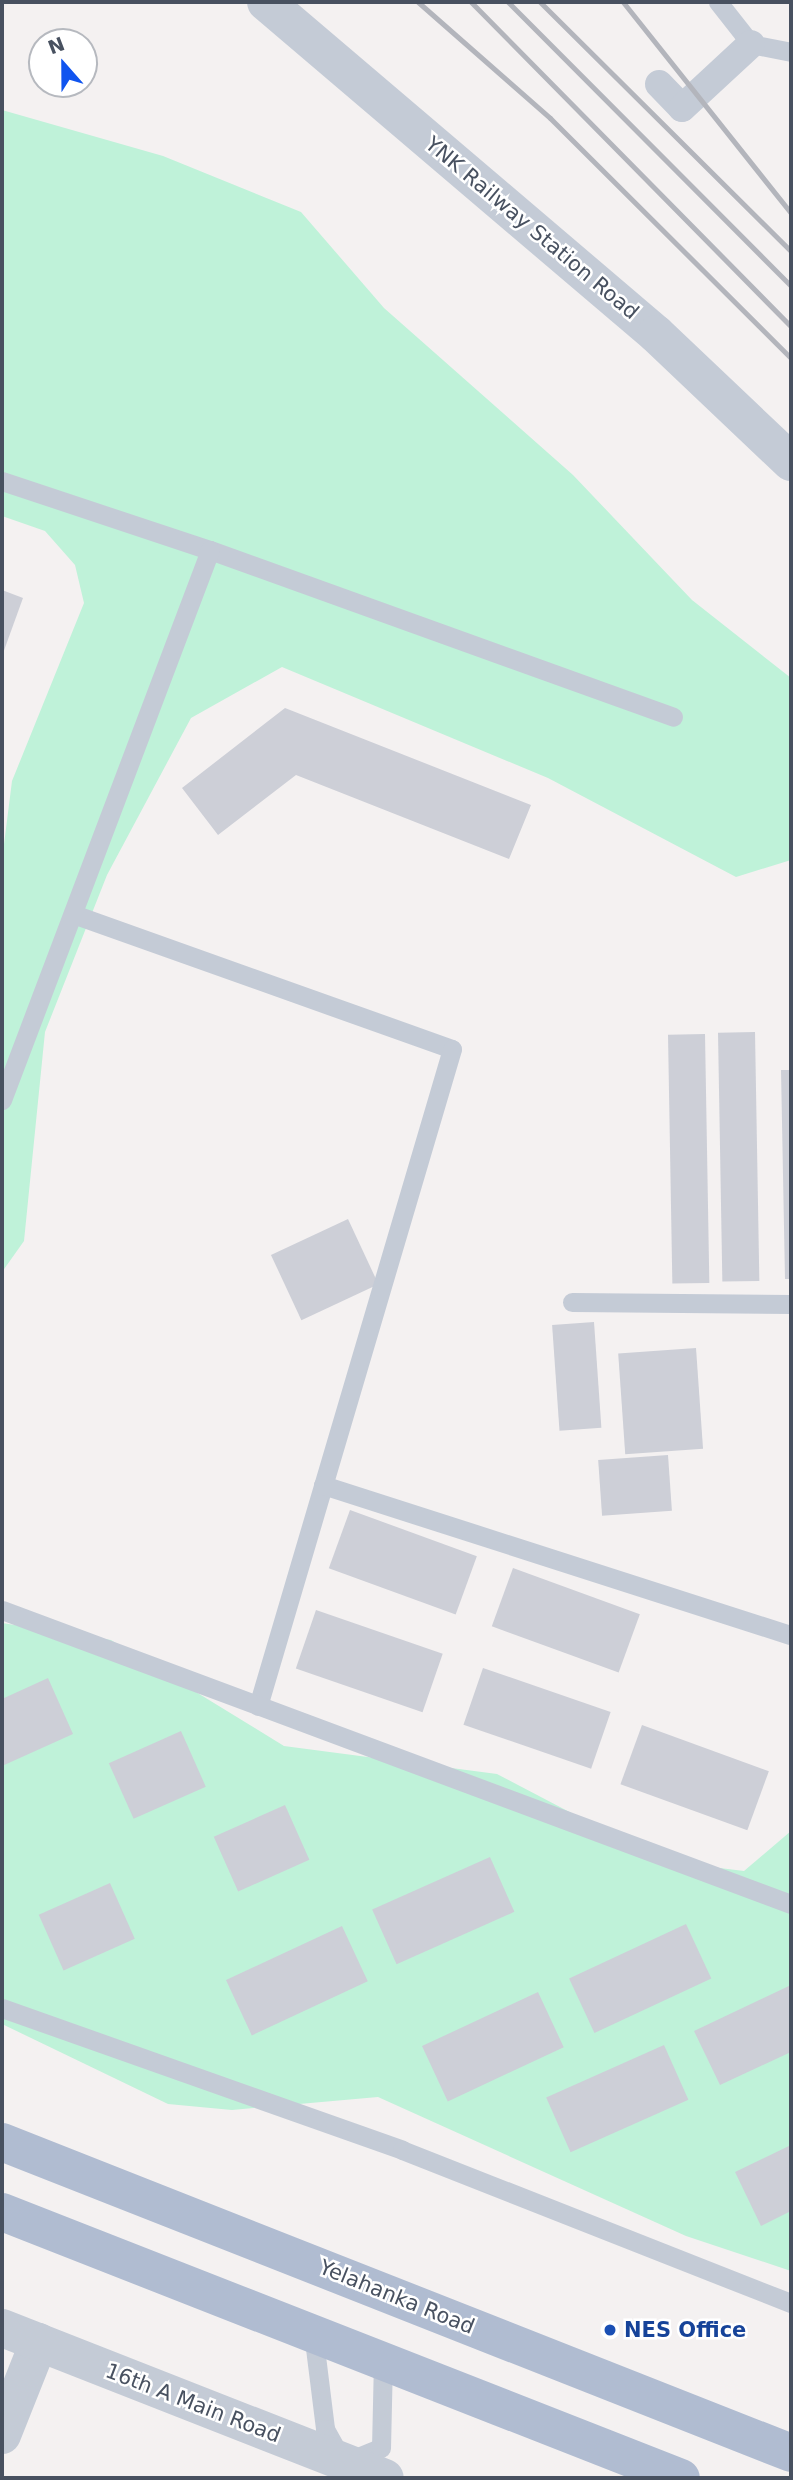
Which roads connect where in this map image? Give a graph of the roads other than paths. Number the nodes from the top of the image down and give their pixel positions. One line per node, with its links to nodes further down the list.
1 (266, 2): 6 (street, YNK Railway Station Road)
2 (718, 2): 3 (lane)
3 (751, 44): 4 (lane); 5 (street)
4 (791, 52)
5 (659, 84)
6 (791, 462)
7 (2, 481): 8 (lane)
8 (210, 550): 9 (lane); 10 (lane)
9 (673, 717)
10 (74, 914): 11 (lane); 14 (lane)
11 (2, 1100)
12 (572, 1302): 13 (lane)
13 (791, 1304)
14 (323, 1485): 16 (lane); 17 (lane)
15 (2, 1610): 17 (lane)
16 (791, 1635)
17 (258, 1706): 18 (lane)
18 (791, 1905)
19 (2, 2008): 22 (lane)
20 (2, 2142): 28 (main road, Yelahanka Road)
21 (2, 2212): 24 (main road)
22 (791, 2302)
23 (2, 2328): 25 (street, 16th A Main Road)
24 (313, 2332): 26 (main road); 29 (lane)
25 (39, 2342): 27 (street); 29 (street, 16th A Main Road)
26 (383, 2360): 29 (lane); 31 (main road)
27 (2, 2435)
28 (791, 2453)
29 (346, 2470): 30 (street, 16th A Main Road)
30 (385, 2478)
31 (681, 2478)

